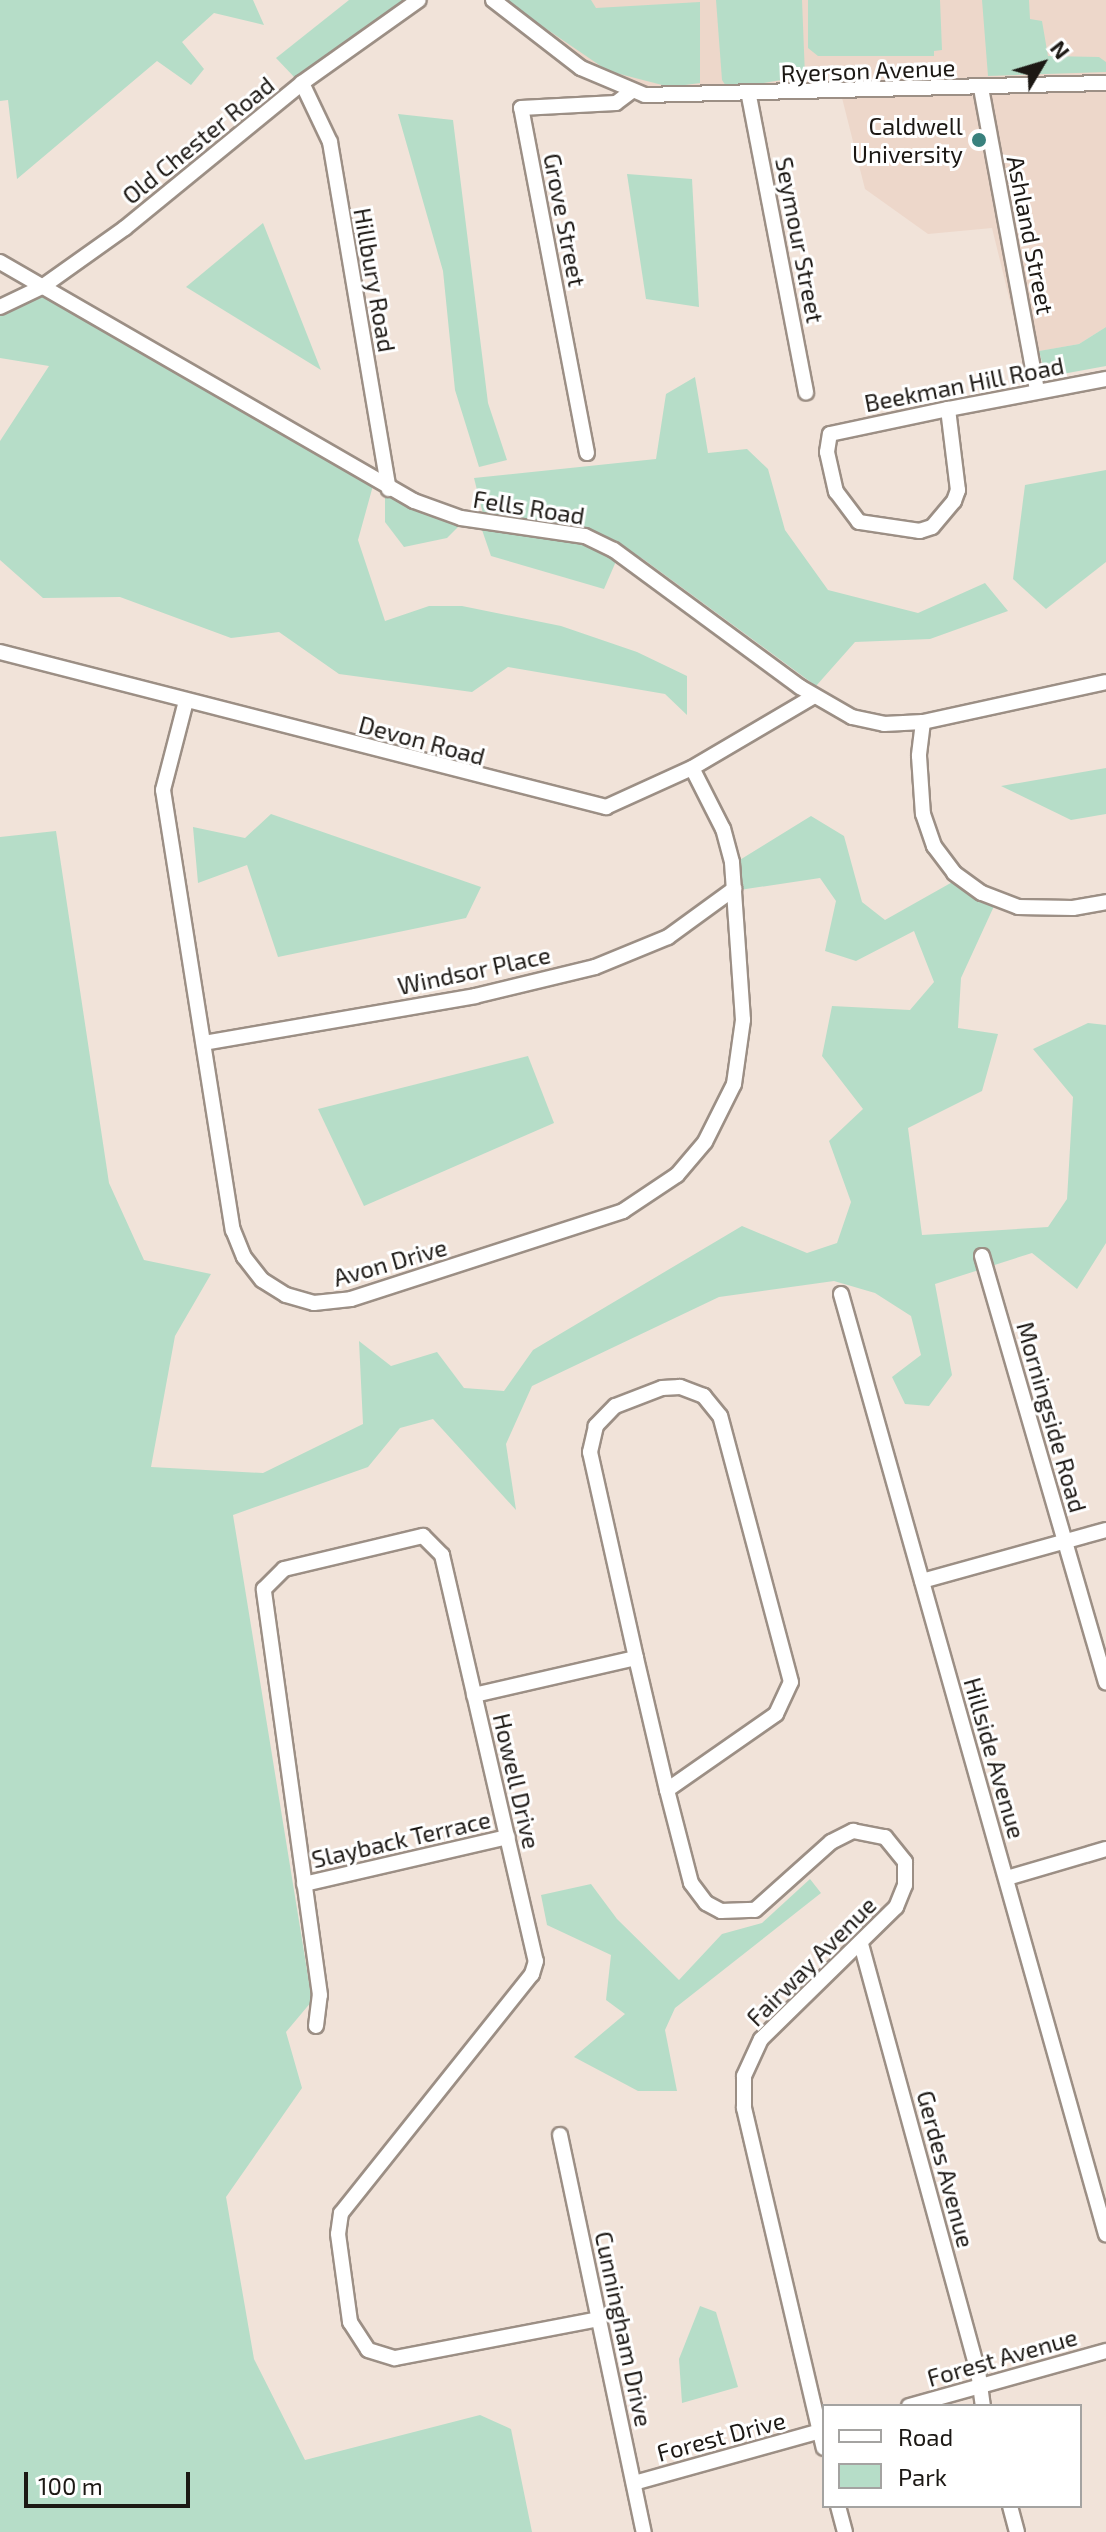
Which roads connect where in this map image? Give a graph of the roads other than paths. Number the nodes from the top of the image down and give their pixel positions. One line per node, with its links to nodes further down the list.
1 (419, 0): 3 (street, Old Chester Road)
2 (493, 0): 6 (street)
3 (302, 83): 9 (street, Old Chester Road); 16 (street, Hillbury Road)
4 (1106, 83): 5 (street, Ryerson Avenue)
5 (981, 88): 7 (street, Ryerson Avenue); 12 (street, Ashland Street)
6 (632, 91): 7 (street, Ryerson Avenue); 15 (street, Grove Street)
7 (749, 96): 13 (street, Seymour Street)
8 (0, 262): 9 (street, Fells Road)
9 (42, 287): 10 (street, Old Chester Road); 16 (street, Fells Road)
10 (0, 307)
11 (1106, 379): 12 (street, Beekman Hill Road)
12 (1037, 391): 14 (street, Beekman Hill Road)
13 (806, 393)
14 (948, 409): 14 (street, Beekman Hill Road)
15 (587, 453)
16 (389, 489): 19 (street, Fells Road)
17 (0, 652): 20 (street, Devon Road)
18 (1106, 682): 21 (street, Fells Road)
19 (814, 696): 21 (street, Fells Road); 22 (street, Devon Road)
20 (186, 701): 22 (street, Devon Road); 25 (street, Avon Drive)
21 (923, 722): 24 (street)
22 (692, 768): 23 (street, Avon Drive)
23 (734, 889): 25 (street, Windsor Place); 25 (street, Avon Drive)
24 (1106, 902)
25 (204, 1043)
26 (982, 1256): 29 (street, Morningside Road)
27 (841, 1294): 30 (street, Hillside Avenue)
28 (1106, 1530): 29 (street)
29 (1065, 1541): 30 (street); 32 (street, Morningside Road)
30 (922, 1581): 37 (street, Hillside Avenue)
31 (636, 1658): 33 (street); 34 (street, Fairway Avenue); 34 (street, Fairway Avenue)
32 (1106, 1682)
33 (474, 1695): 35 (street, Howell Drive); 38 (street, Howell Drive)
34 (667, 1790): 39 (street, Fairway Avenue)
35 (508, 1837): 38 (street, Slayback Terrace); 43 (street, Howell Drive)
36 (1106, 1849): 37 (street)
37 (1007, 1878): 42 (street, Hillside Avenue)
38 (304, 1884): 40 (street, Howell Drive)
39 (861, 1944): 45 (street, Gerdes Avenue); 48 (street, Fairway Avenue)
40 (316, 2026)
41 (560, 2135): 43 (street, Cunningham Drive)
42 (1106, 2234)
43 (599, 2319): 49 (street, Cunningham Drive)
44 (1106, 2351): 45 (street, Forest Avenue)
45 (980, 2386): 46 (street, Forest Avenue); 47 (street, Gerdes Avenue)
46 (916, 2404)
47 (983, 2404)
48 (822, 2431): 49 (street, Forest Drive)
49 (634, 2483): 52 (street, Cunningham Drive)
50 (839, 2508): 53 (street)
51 (1011, 2508): 54 (street)
52 (644, 2532)
53 (845, 2532)
54 (1017, 2532)

